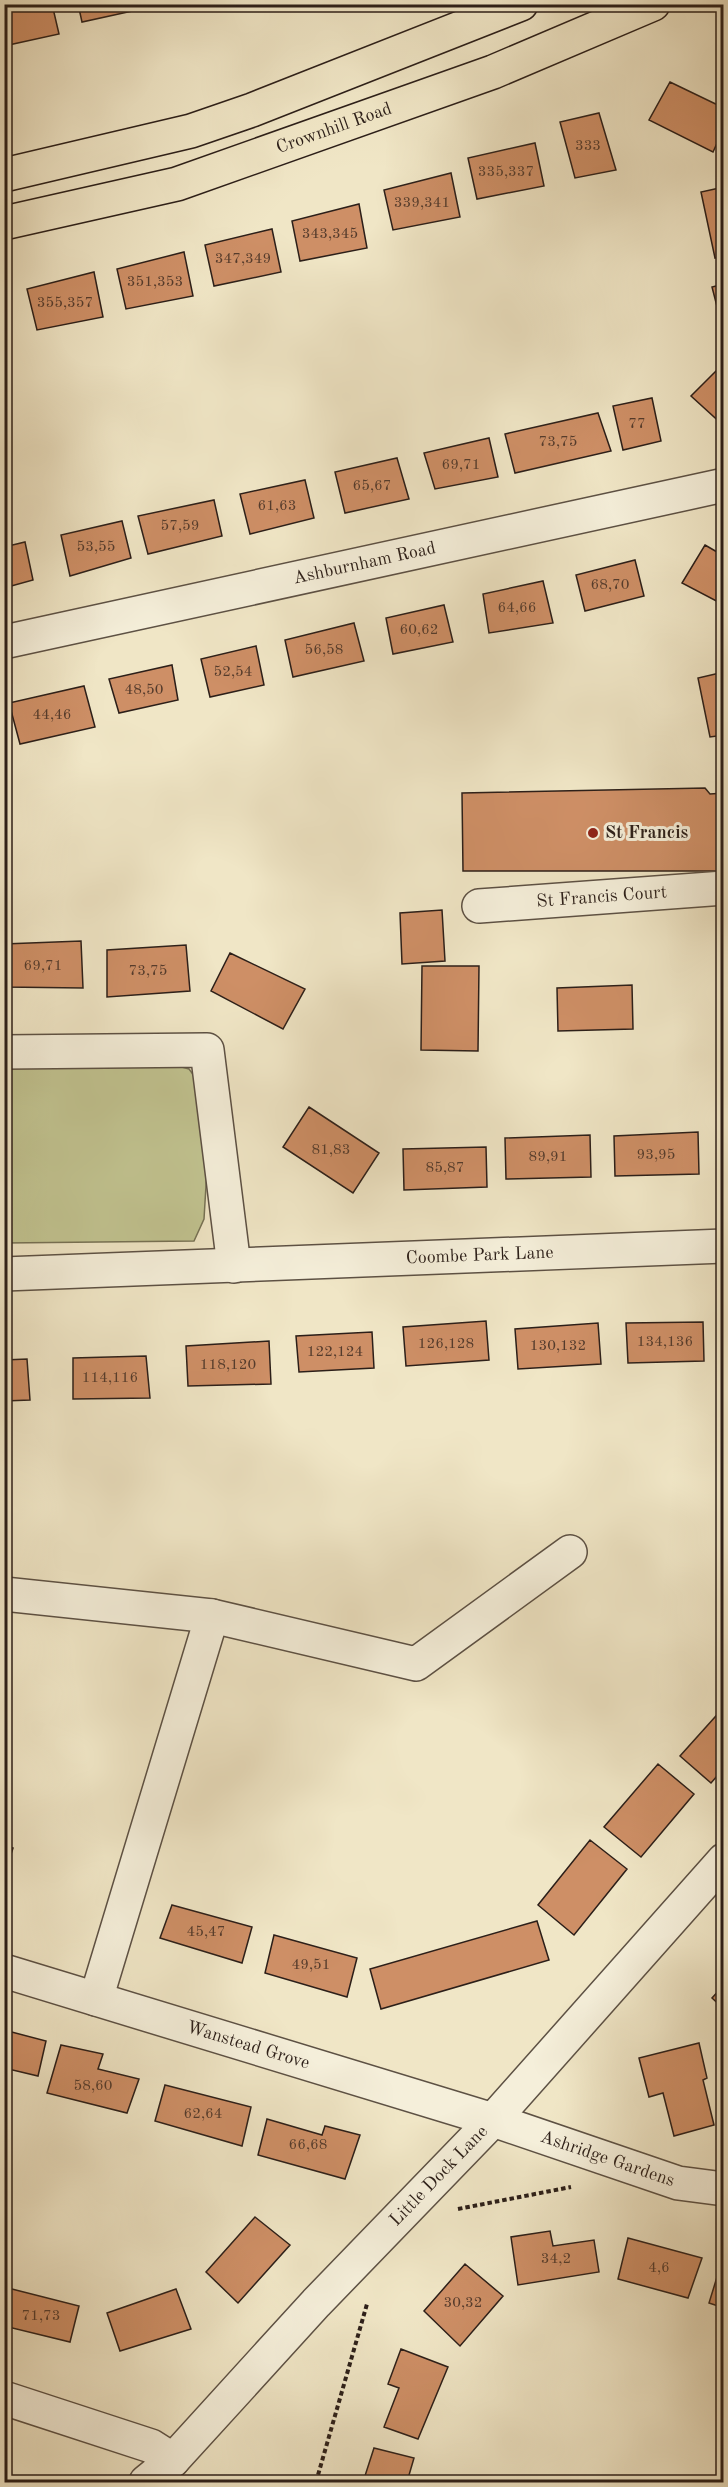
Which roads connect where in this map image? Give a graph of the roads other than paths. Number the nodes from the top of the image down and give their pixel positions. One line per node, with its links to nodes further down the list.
1 (521, 4): 3 (main road)
2 (653, 4): 4 (main road, Crownhill Road)
3 (4, 175)
4 (4, 222)
5 (723, 485): 6 (street, Ashburnham Road)
6 (4, 642)
7 (723, 888): 8 (street, St Francis Court)
8 (479, 906)
9 (4, 1052): 11 (street)
10 (723, 1246): 11 (street, Coombe Park Lane)
11 (234, 1266): 12 (street, Coombe Park Lane)
12 (4, 1274)
13 (570, 1552): 15 (street)
14 (4, 1594): 15 (street)
15 (212, 1616): 18 (street)
16 (723, 1860): 19 (street, Little Dock Lane)
17 (4, 1971): 18 (street, Wanstead Grove)
18 (96, 1999): 19 (street, Wanstead Grove)
19 (493, 2121): 20 (street, Ashridge Gardens); 22 (street, Little Dock Lane)
20 (723, 2189)
21 (4, 2398): 22 (street)
22 (172, 2460): 23 (street, Little Dock Lane)
23 (146, 2482)

